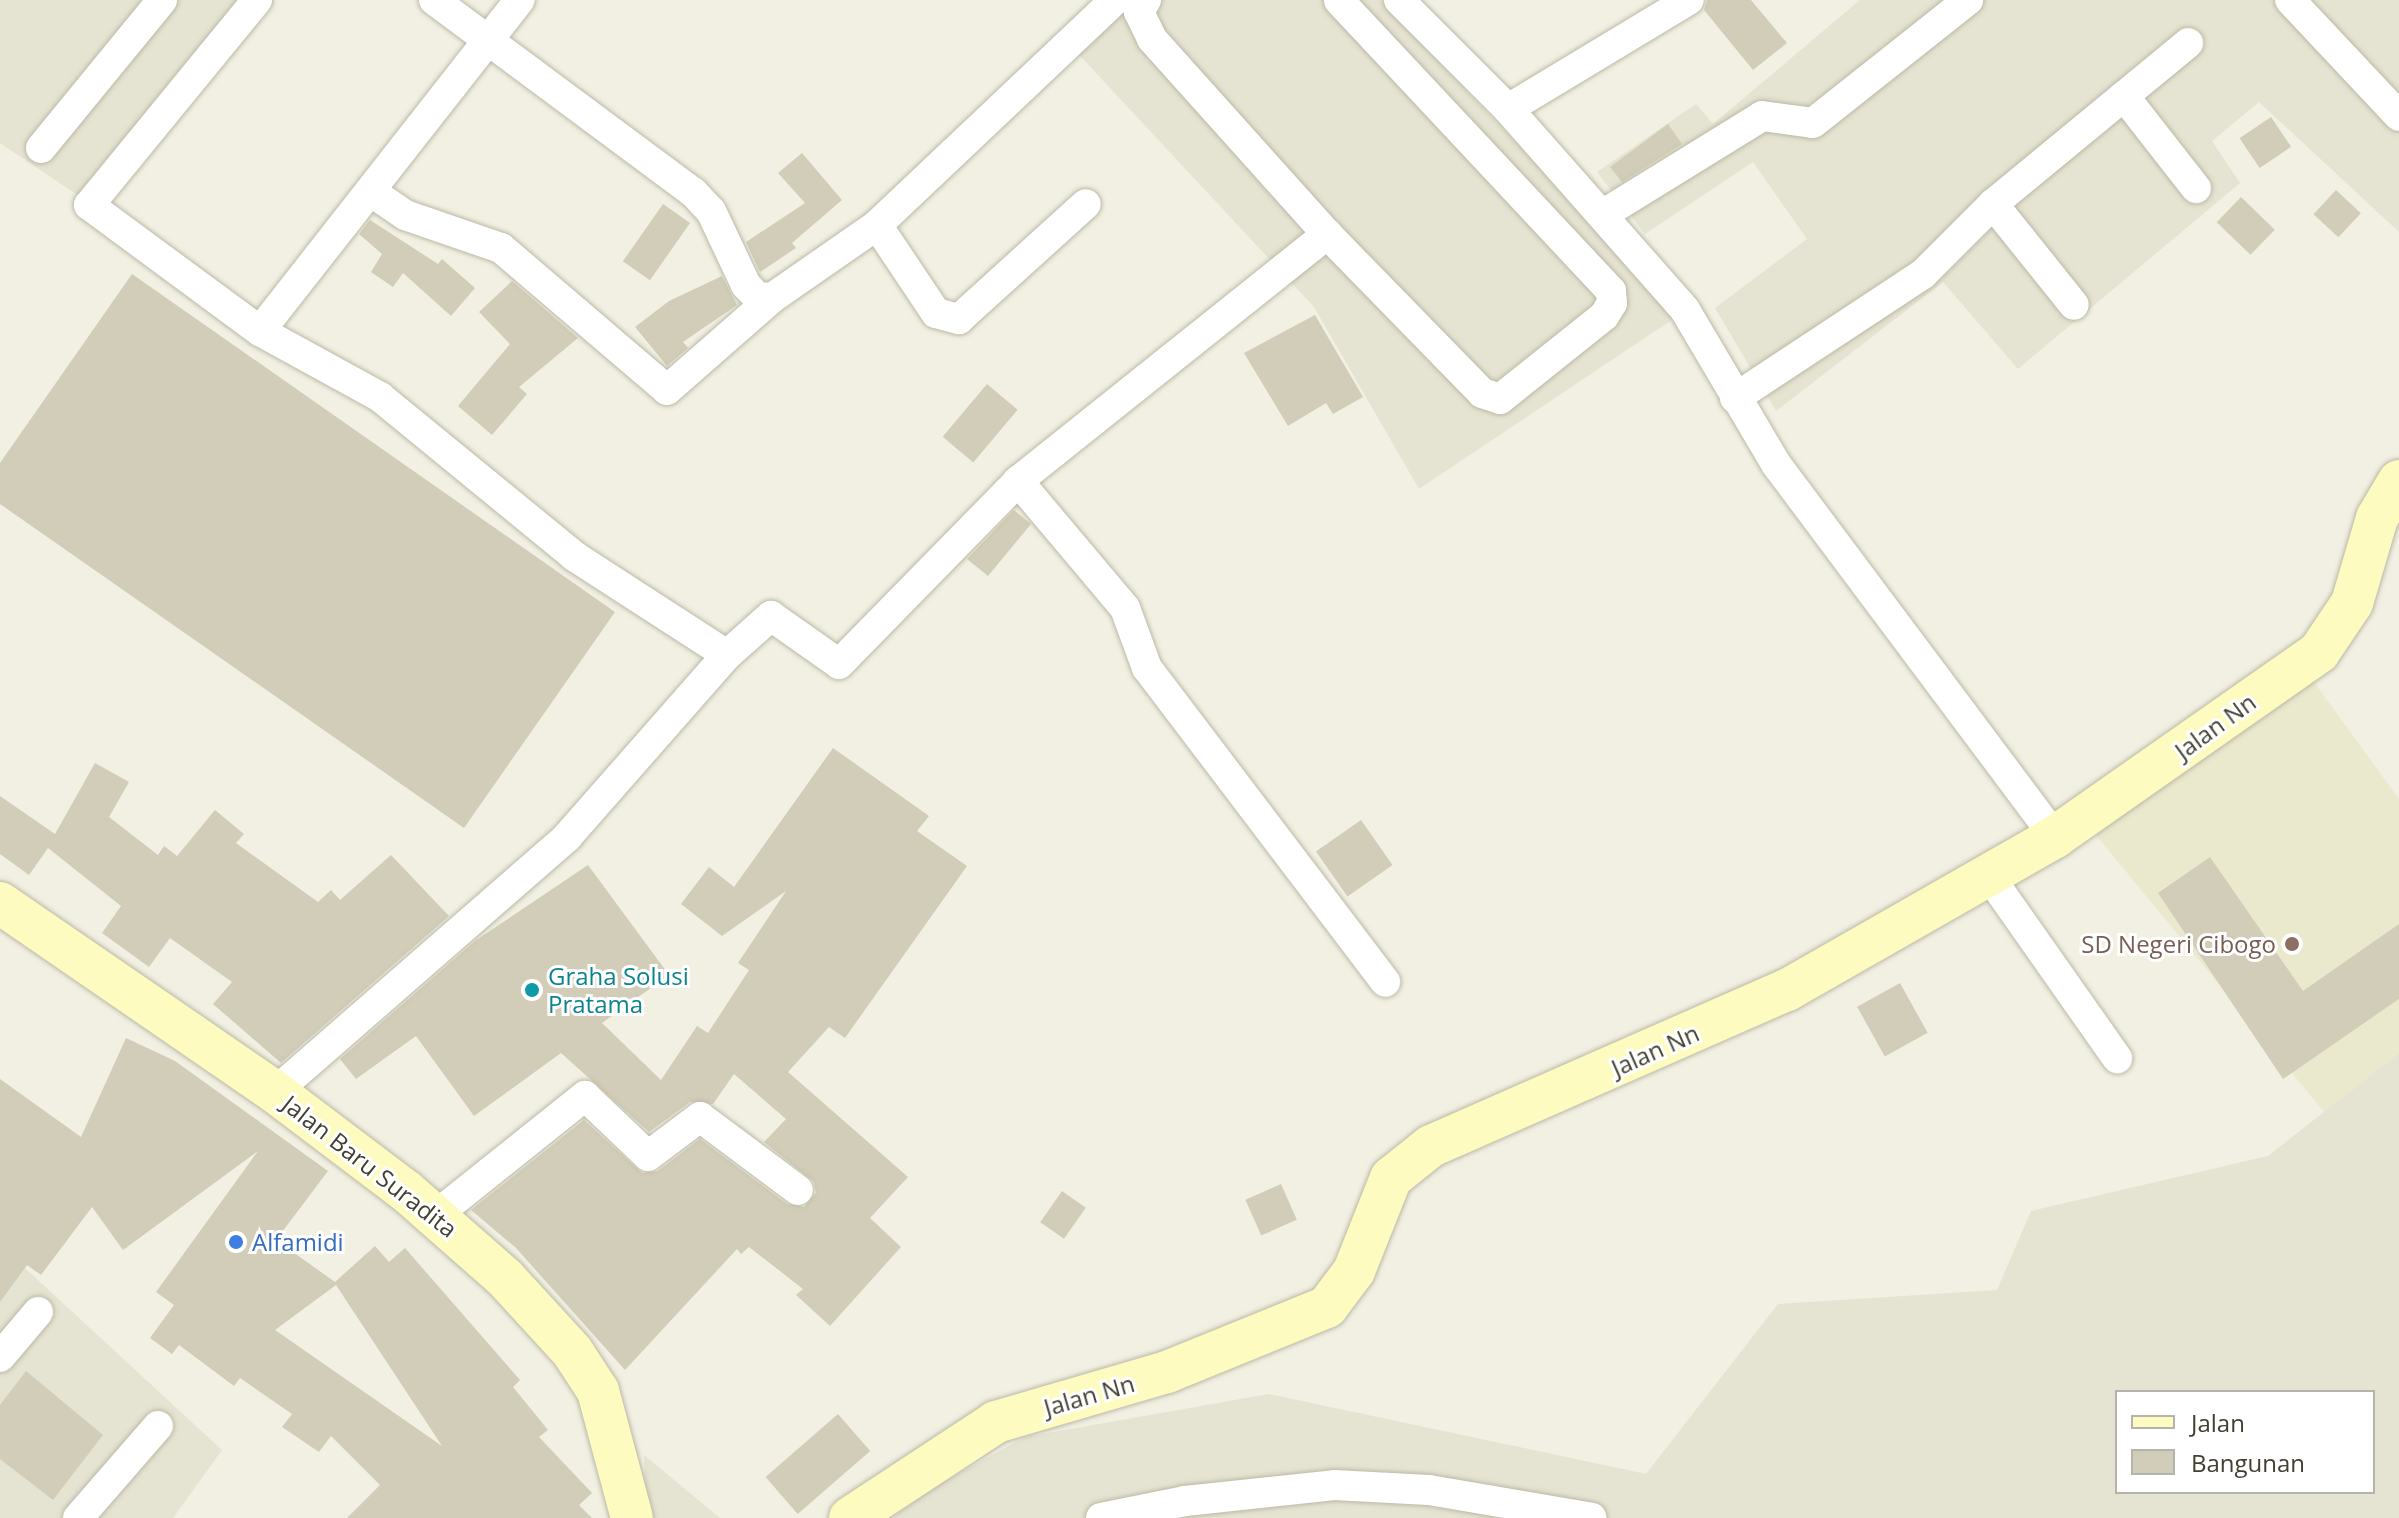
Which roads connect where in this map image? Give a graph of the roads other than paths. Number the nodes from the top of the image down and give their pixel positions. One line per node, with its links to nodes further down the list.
1 (162, 0): 17 (street)
2 (257, 0): 27 (street)
3 (434, 0): 12 (street)
4 (520, 0): 12 (street)
5 (1115, 0): 23 (street)
6 (1146, 0): 24 (street)
7 (1339, 0): 24 (street)
8 (1399, 0): 15 (street)
9 (1689, 0): 15 (street)
10 (1968, 0): 22 (street)
11 (2290, 0): 16 (street)
12 (489, 42): 19 (street); 25 (street)
13 (2188, 43): 14 (street)
14 (2124, 96): 18 (street); 21 (street)
15 (1508, 109): 22 (street)
16 (2399, 116)
17 (41, 148)
18 (2196, 188)
19 (370, 191): 25 (street); 27 (street)
20 (1086, 204): 23 (street)
21 (1993, 204): 26 (street); 28 (street)
22 (1602, 215): 28 (street)
23 (877, 225): 25 (street)
24 (1327, 234): 29 (street)
25 (772, 298)
26 (2074, 305)
27 (260, 331): 31 (street)
28 (1735, 398): 32 (street)
29 (1018, 481): 31 (street); 35 (street)
30 (2399, 481): 32 (street, Jalan Nn)
31 (727, 655): 37 (street)
32 (2055, 837): 33 (street, Jalan Nn)
33 (1989, 876): 36 (street); 45 (street, Jalan Nn)
34 (4, 915): 37 (street, Jalan Baru Suradita)
35 (1385, 982)
36 (2117, 1058)
37 (275, 1092): 39 (street, Jalan Baru Suradita)
38 (798, 1190): 39 (street)
39 (436, 1215): 43 (street, Jalan Baru Suradita)
40 (38, 1312): 41 (street)
41 (0, 1357)
42 (158, 1426): 44 (street)
43 (638, 1510)
44 (78, 1518)
45 (850, 1518)
46 (1101, 1518): 47 (street)
47 (1592, 1518)

